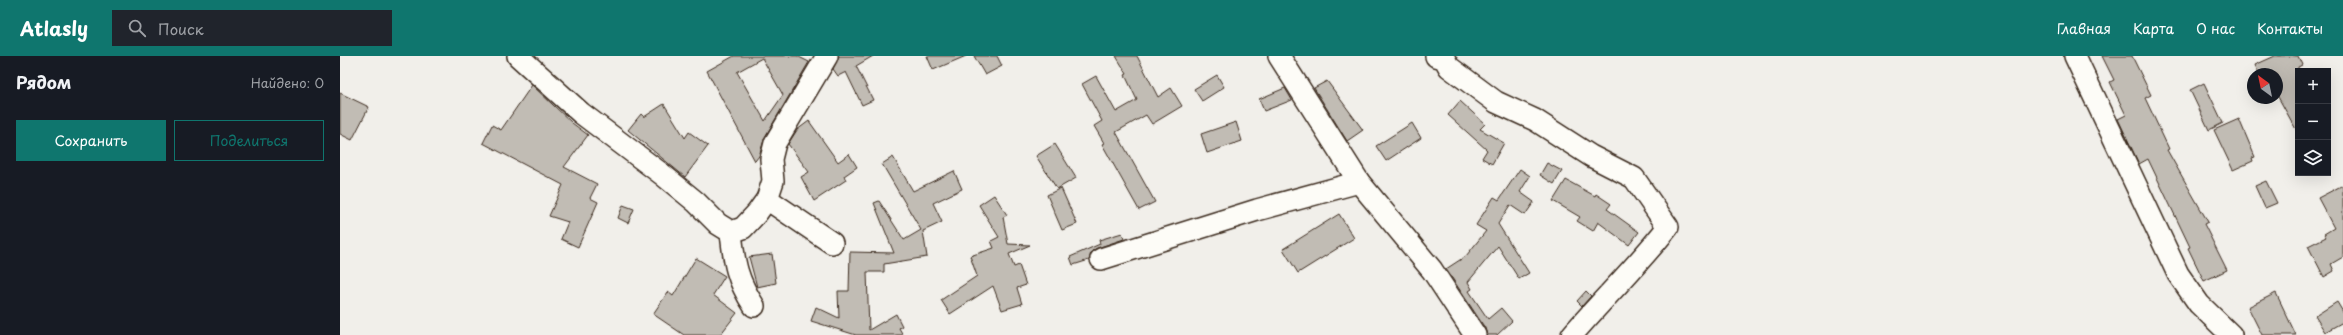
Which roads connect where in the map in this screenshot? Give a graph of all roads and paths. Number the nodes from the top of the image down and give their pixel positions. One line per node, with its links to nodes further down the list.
1 (518, 56): 8 (street)
2 (827, 56): 7 (street)
3 (1279, 56): 6 (street)
4 (1436, 56): 13 (street)
5 (2075, 56): 14 (street)
6 (1358, 182): 10 (street); 12 (street)
7 (767, 199): 8 (street); 9 (street)
8 (731, 232): 11 (street)
9 (832, 243)
10 (1101, 259)
11 (754, 306)
12 (1475, 335)
13 (1572, 335)
14 (2231, 335)

